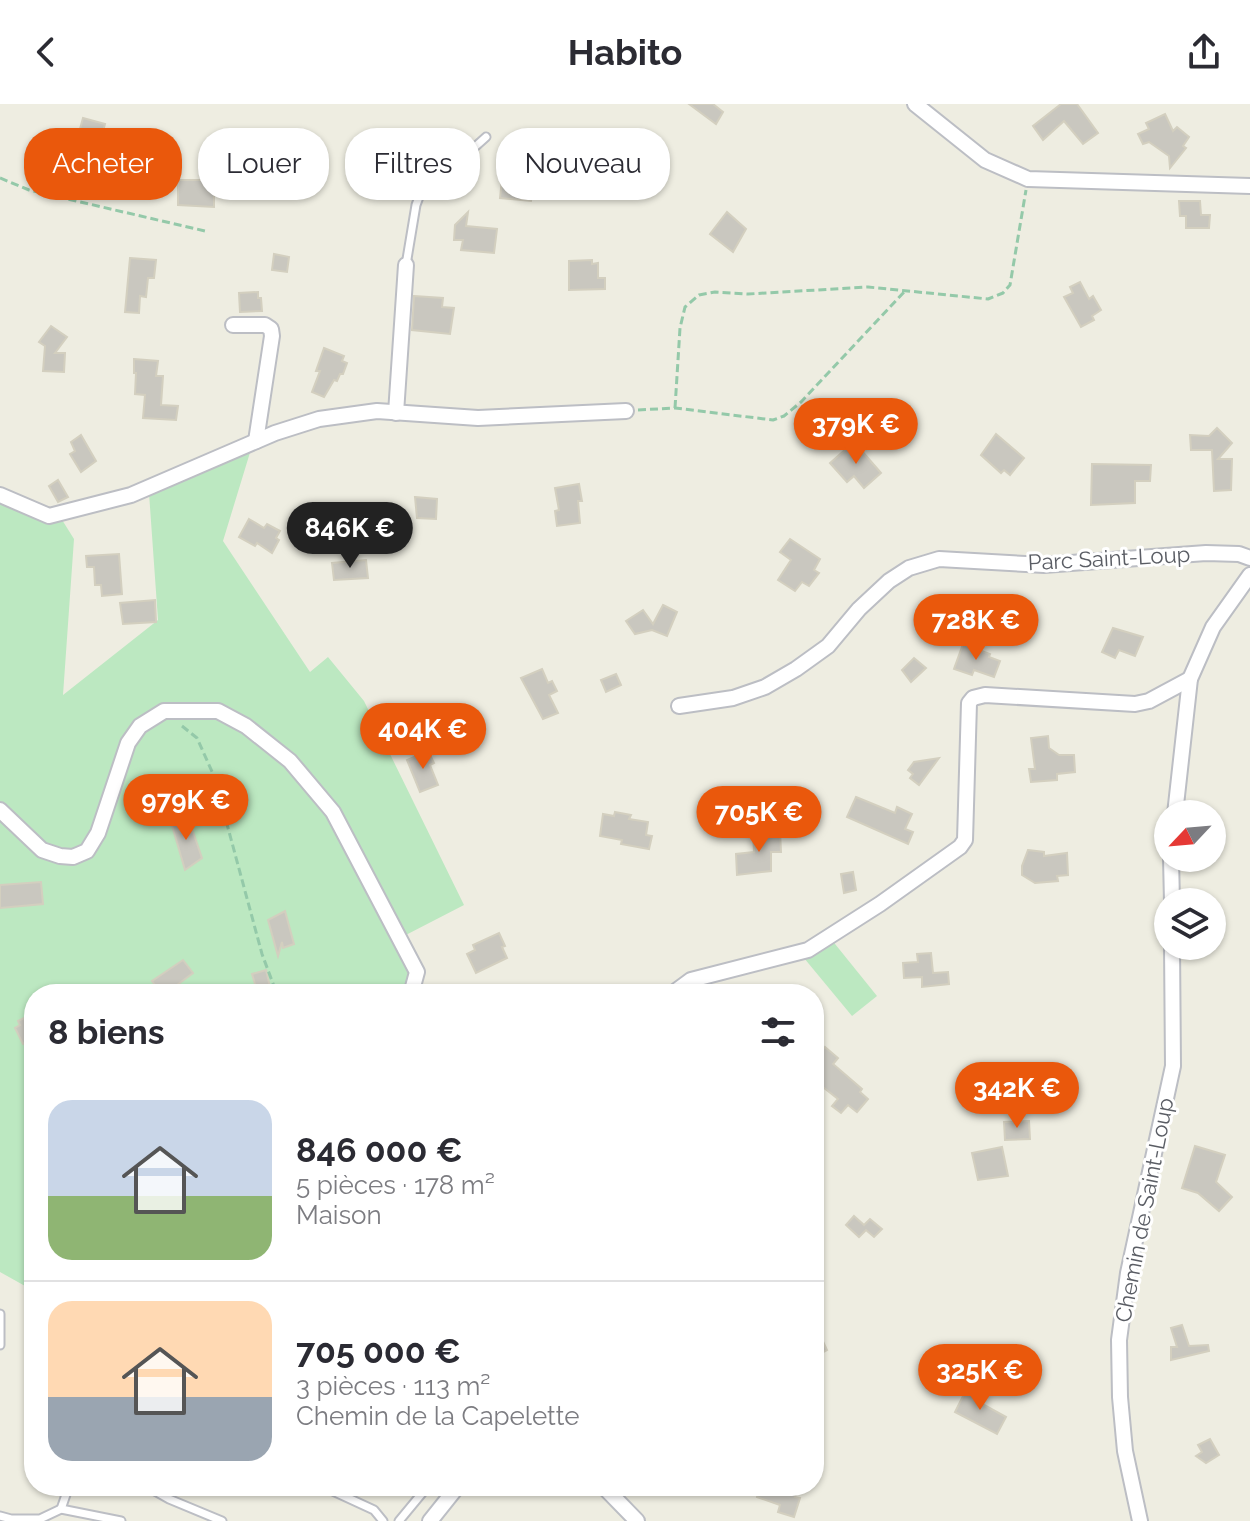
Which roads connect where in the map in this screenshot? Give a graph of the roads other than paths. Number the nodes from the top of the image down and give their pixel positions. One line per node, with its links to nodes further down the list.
1 (915, 104): 3 (street)
2 (486, 137): 4 (lane)
3 (1250, 186)
4 (406, 265): 7 (street)
5 (233, 325): 8 (street)
6 (626, 411): 7 (street)
7 (396, 413): 8 (street)
8 (256, 441): 9 (street)
9 (0, 495)
10 (1250, 558): 13 (street, Parc Saint-Loup)
11 (1250, 575): 12 (street)
12 (1190, 679): 14 (street); 18 (street)
13 (679, 706)
14 (1177, 800)
15 (0, 810): 17 (street)
16 (1172, 960): 35 (street, Chemin de Saint-Loup)
17 (414, 984)
18 (686, 984)
19 (0, 1314): 20 (lane)
20 (0, 1345)
21 (66, 1496): 27 (lane)
22 (164, 1496): 30 (lane)
23 (344, 1496): 31 (lane)
24 (420, 1496): 32 (lane)
25 (450, 1496): 33 (street)
26 (613, 1496): 34 (street)
27 (61, 1509): 28 (lane); 29 (lane)
28 (0, 1516)
29 (121, 1521)
30 (222, 1521)
31 (383, 1521)
32 (399, 1521)
33 (430, 1521)
34 (637, 1521)
35 (1140, 1521)

